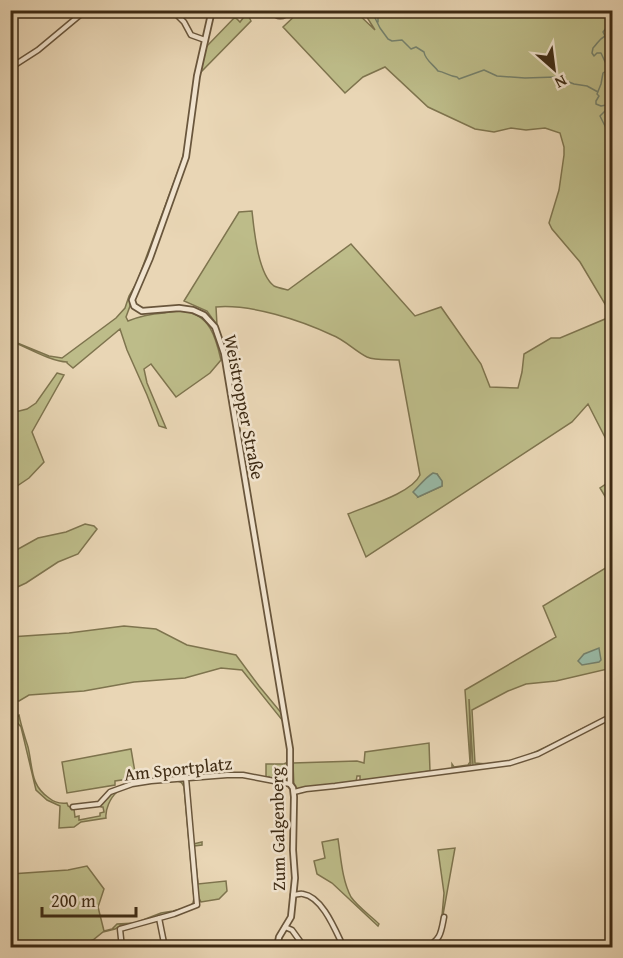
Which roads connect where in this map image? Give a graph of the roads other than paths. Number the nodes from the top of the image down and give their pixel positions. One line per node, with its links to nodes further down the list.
1 (86, 10): 7 (street)
2 (172, 10): 6 (street)
3 (212, 10): 6 (street, Weistropper Straße)
4 (268, 10): 5 (street)
5 (290, 10)
6 (205, 40): 9 (street, Weistropper Straße)
7 (10, 68)
8 (612, 716): 12 (street)
9 (290, 743): 11 (street, Zum Galgenberg)
10 (186, 778): 11 (street, Am Sportplatz); 13 (street, Am Sportplatz); 18 (street)
11 (290, 784): 12 (street, Zum Galgenberg)
12 (294, 792): 14 (street, Zum Galgenberg)
13 (73, 807)
14 (294, 888): 15 (street); 16 (street, Zum Galgenberg)
15 (300, 893): 16 (street); 24 (street)
16 (292, 895): 19 (street, Zum Galgenberg)
17 (444, 917): 25 (street)
18 (159, 918): 20 (street); 21 (street)
19 (285, 927): 22 (street); 23 (street)
20 (122, 948)
21 (165, 948)
22 (277, 948)
23 (305, 948)
24 (344, 948)
25 (424, 948)

